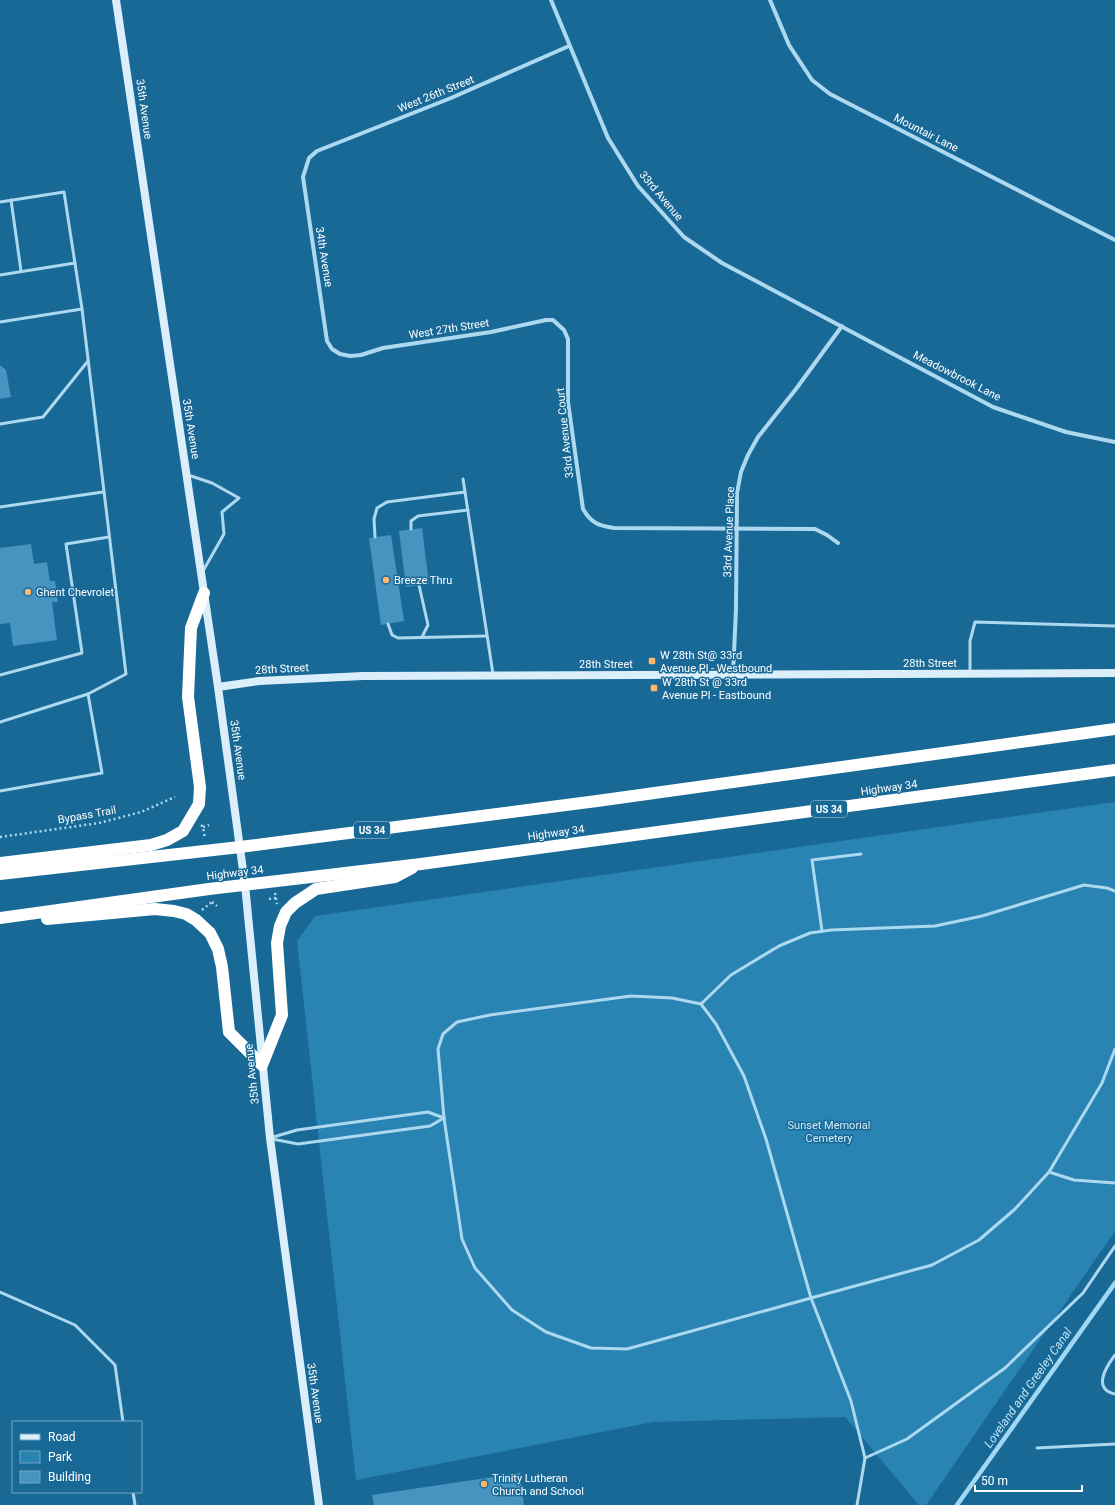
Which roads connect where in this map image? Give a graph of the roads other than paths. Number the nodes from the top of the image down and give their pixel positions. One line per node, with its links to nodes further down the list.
1 (116, 0): 20 (main road, 35th Avenue)
2 (551, 0): 4 (street, 33rd Avenue)
3 (770, 0): 8 (street, Mountair Lane)
4 (569, 46): 5 (street, West 26th Street); 15 (street, 33rd Avenue)
5 (309, 158): 16 (street, 34th Avenue)
6 (11, 200): 7 (lane); 9 (lane); 10 (lane)
7 (0, 202)
8 (1115, 240)
9 (75, 263): 10 (lane); 12 (lane)
10 (21, 272): 11 (lane)
11 (0, 275)
12 (82, 309): 13 (lane); 17 (lane)
13 (0, 322)
14 (559, 324): 16 (street, West 27th Street); 27 (street, 33rd Avenue Court)
15 (842, 326): 19 (street, Meadowbrook Lane); 27 (street, 33rd Avenue Place)
16 (340, 354)
17 (88, 361): 18 (lane); 22 (lane)
18 (0, 424)
19 (1115, 442)
20 (187, 474): 31 (main road, 35th Avenue); 31 (lane)
21 (463, 479): 23 (lane)
22 (103, 492): 24 (lane); 28 (lane)
23 (465, 492): 25 (lane); 29 (lane)
24 (0, 507)
25 (468, 510): 26 (lane); 36 (lane)
26 (411, 529)
27 (736, 529): 30 (street); 39 (street, 33rd Avenue Place)
28 (109, 537): 41 (lane); 44 (lane)
29 (375, 537)
30 (838, 543)
31 (201, 574): 33 (main road, 35th Avenue)
32 (419, 585): 37 (lane)
33 (204, 593): 43 (main road, 35th Avenue); 51 (highway)
34 (388, 624): 37 (lane)
35 (1115, 626): 40 (lane)
36 (487, 636): 37 (lane); 42 (lane)
37 (422, 637)
38 (1115, 673): 40 (main road, 28th Street)
39 (733, 674): 40 (main road, 28th Street); 42 (main road, 28th Street)
40 (970, 674)
41 (0, 675)
42 (493, 676): 43 (main road, 28th Street)
43 (218, 687): 49 (main road, 35th Avenue)
44 (88, 694): 45 (lane); 48 (lane)
45 (0, 722)
46 (1115, 729): 49 (highway, US 34)
47 (1115, 770): 52 (highway, Highway 34 / US 34)
48 (0, 791)
49 (240, 847): 53 (highway, US 34); 54 (main road, 35th Avenue)
50 (861, 854): 58 (lane)
51 (0, 863)
52 (420, 864): 54 (highway, Highway 34 / US 34); 61 (highway)
53 (0, 874)
54 (245, 885): 56 (highway, Highway 34 / US 34); 61 (main road, 35th Avenue)
55 (1115, 891): 58 (lane)
56 (0, 918)
57 (0, 924): 61 (highway)
58 (822, 931): 59 (lane)
59 (700, 1004): 62 (lane); 68 (lane)
60 (1115, 1049): 64 (lane)
61 (262, 1065): 63 (main road, 35th Avenue)
62 (444, 1118): 63 (lane); 63 (lane); 68 (lane)
63 (270, 1138): 77 (main road, 35th Avenue)
64 (1049, 1172): 65 (lane); 68 (lane)
65 (1115, 1183)
66 (1115, 1246): 74 (lane)
67 (0, 1292): 71 (lane)
68 (811, 1298): 74 (lane)
69 (1115, 1355): 70 (lane)
70 (1115, 1394)
71 (123, 1421)
72 (1115, 1444): 73 (lane)
73 (1037, 1448)
74 (865, 1458): 78 (lane)
75 (133, 1493): 76 (lane)
76 (135, 1505)
77 (319, 1505)
78 (857, 1505)

